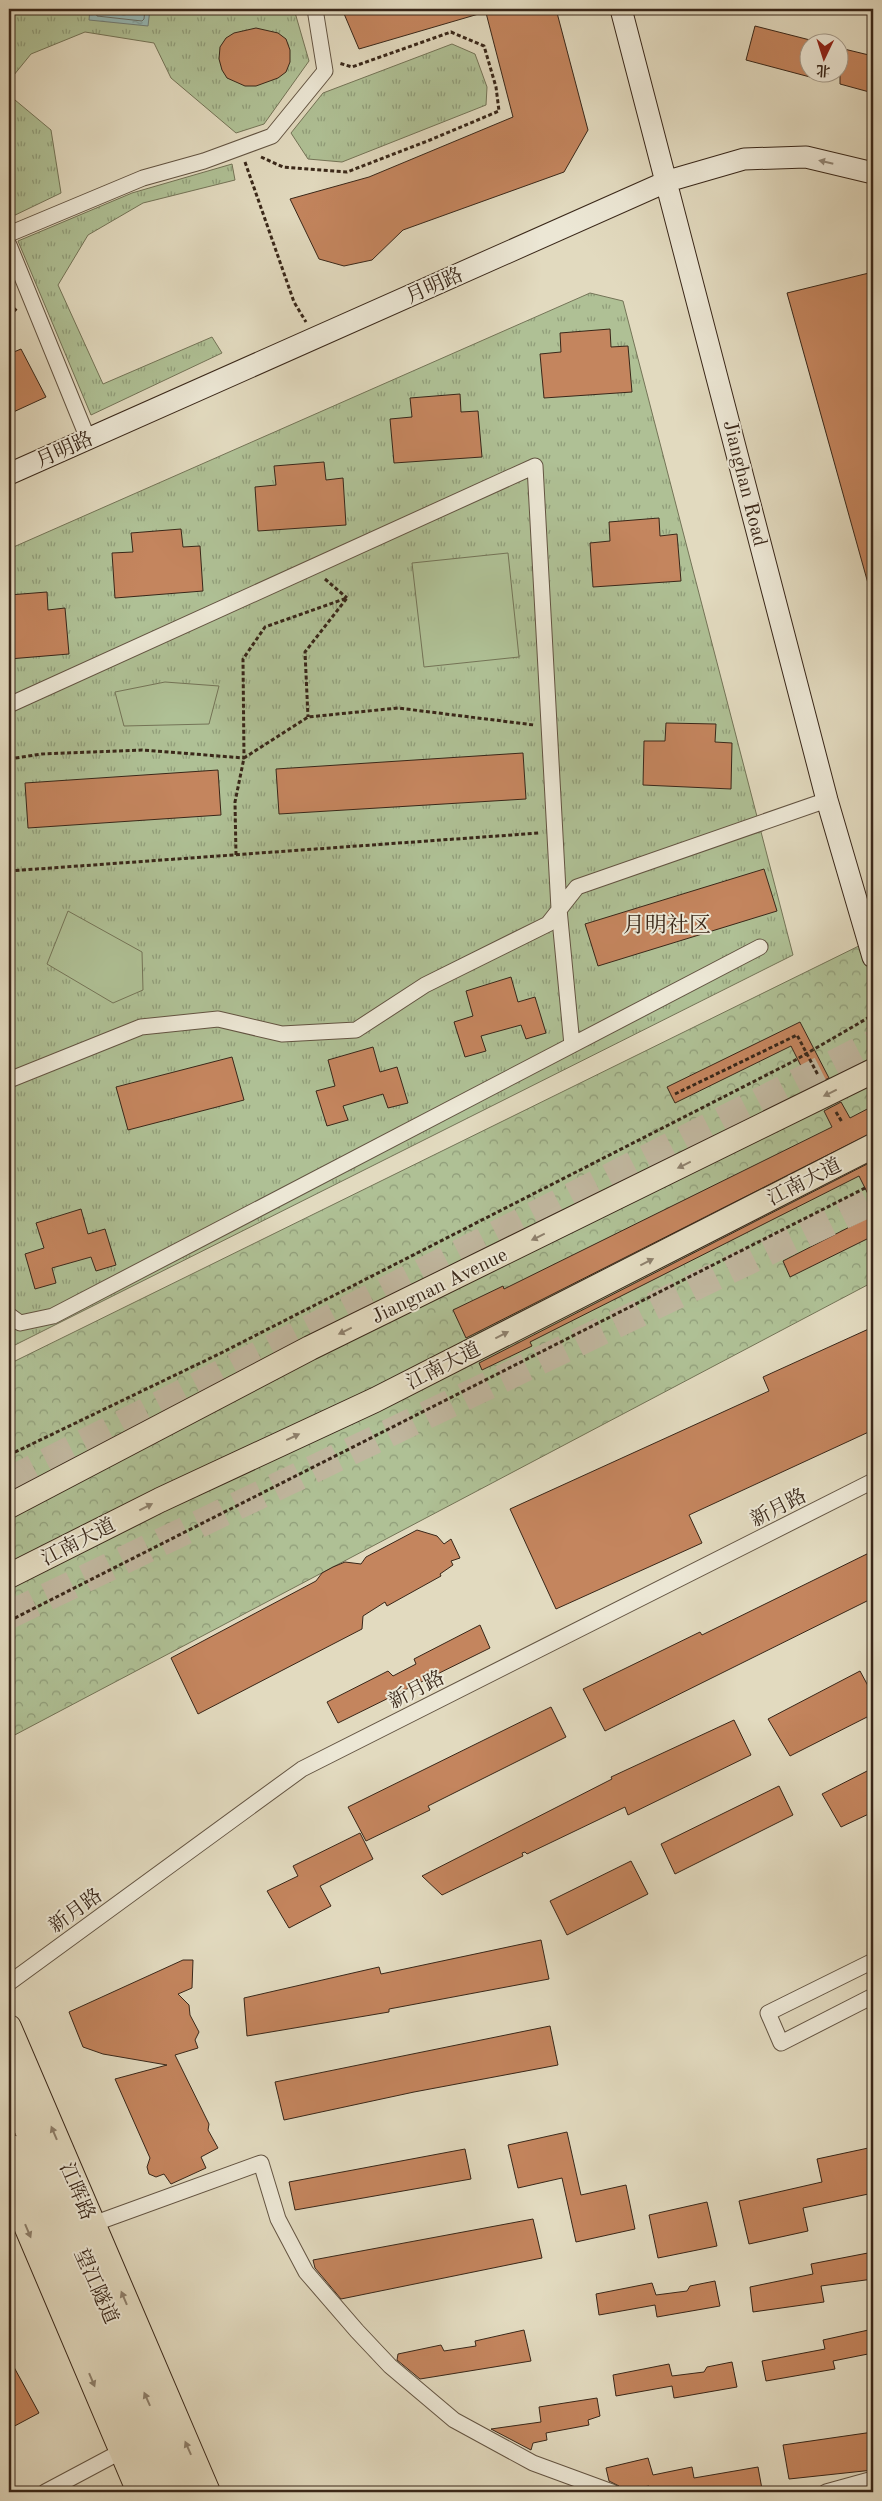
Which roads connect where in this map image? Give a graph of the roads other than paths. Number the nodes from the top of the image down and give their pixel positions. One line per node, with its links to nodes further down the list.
1 (315, 9): 5 (street)
2 (621, 9): 4 (street, Jianghan Road)
3 (873, 173): 4 (street, 月明路, one-way to 4)
4 (668, 181): 7 (street, 月明路); 10 (street, Jianghan Road)
5 (9, 234)
6 (9, 245): 7 (street)
7 (88, 438): 8 (street, 月明路)
8 (9, 474)
9 (9, 705): 11 (street)
10 (827, 800): 11 (street); 13 (street, Jianghan Road)
11 (559, 909): 14 (street); 16 (street)
12 (760, 947): 14 (street)
13 (873, 957)
14 (572, 1045): 18 (street)
15 (873, 1071): 20 (main road, Jiangnan Avenue, one-way to 20)
16 (9, 1080)
17 (873, 1146): 21 (main road, 江南大道, one-way to 17)
18 (9, 1315)
19 (873, 1481): 23 (street, 新月路)
20 (9, 1506)
21 (9, 1576)
22 (873, 1961): 24 (street)
23 (9, 1983)
24 (873, 1996)
25 (9, 2027): 29 (main road, 江晖路, one-way to 25)
26 (9, 2079): 35 (highway, 望江隧道, one-way to 26)
27 (9, 2148): 34 (highway, 望江隧道)
28 (9, 2186): 30 (main road, one-way to 30)
29 (92, 2224): 36 (main road, 江晖路, one-way to 29); 37 (street)
30 (122, 2451): 32 (street); 33 (main road)
31 (873, 2480): 38 (street)
32 (45, 2492)
33 (139, 2492)
34 (161, 2492)
35 (187, 2492)
36 (208, 2492)
37 (612, 2492)
38 (826, 2492)

